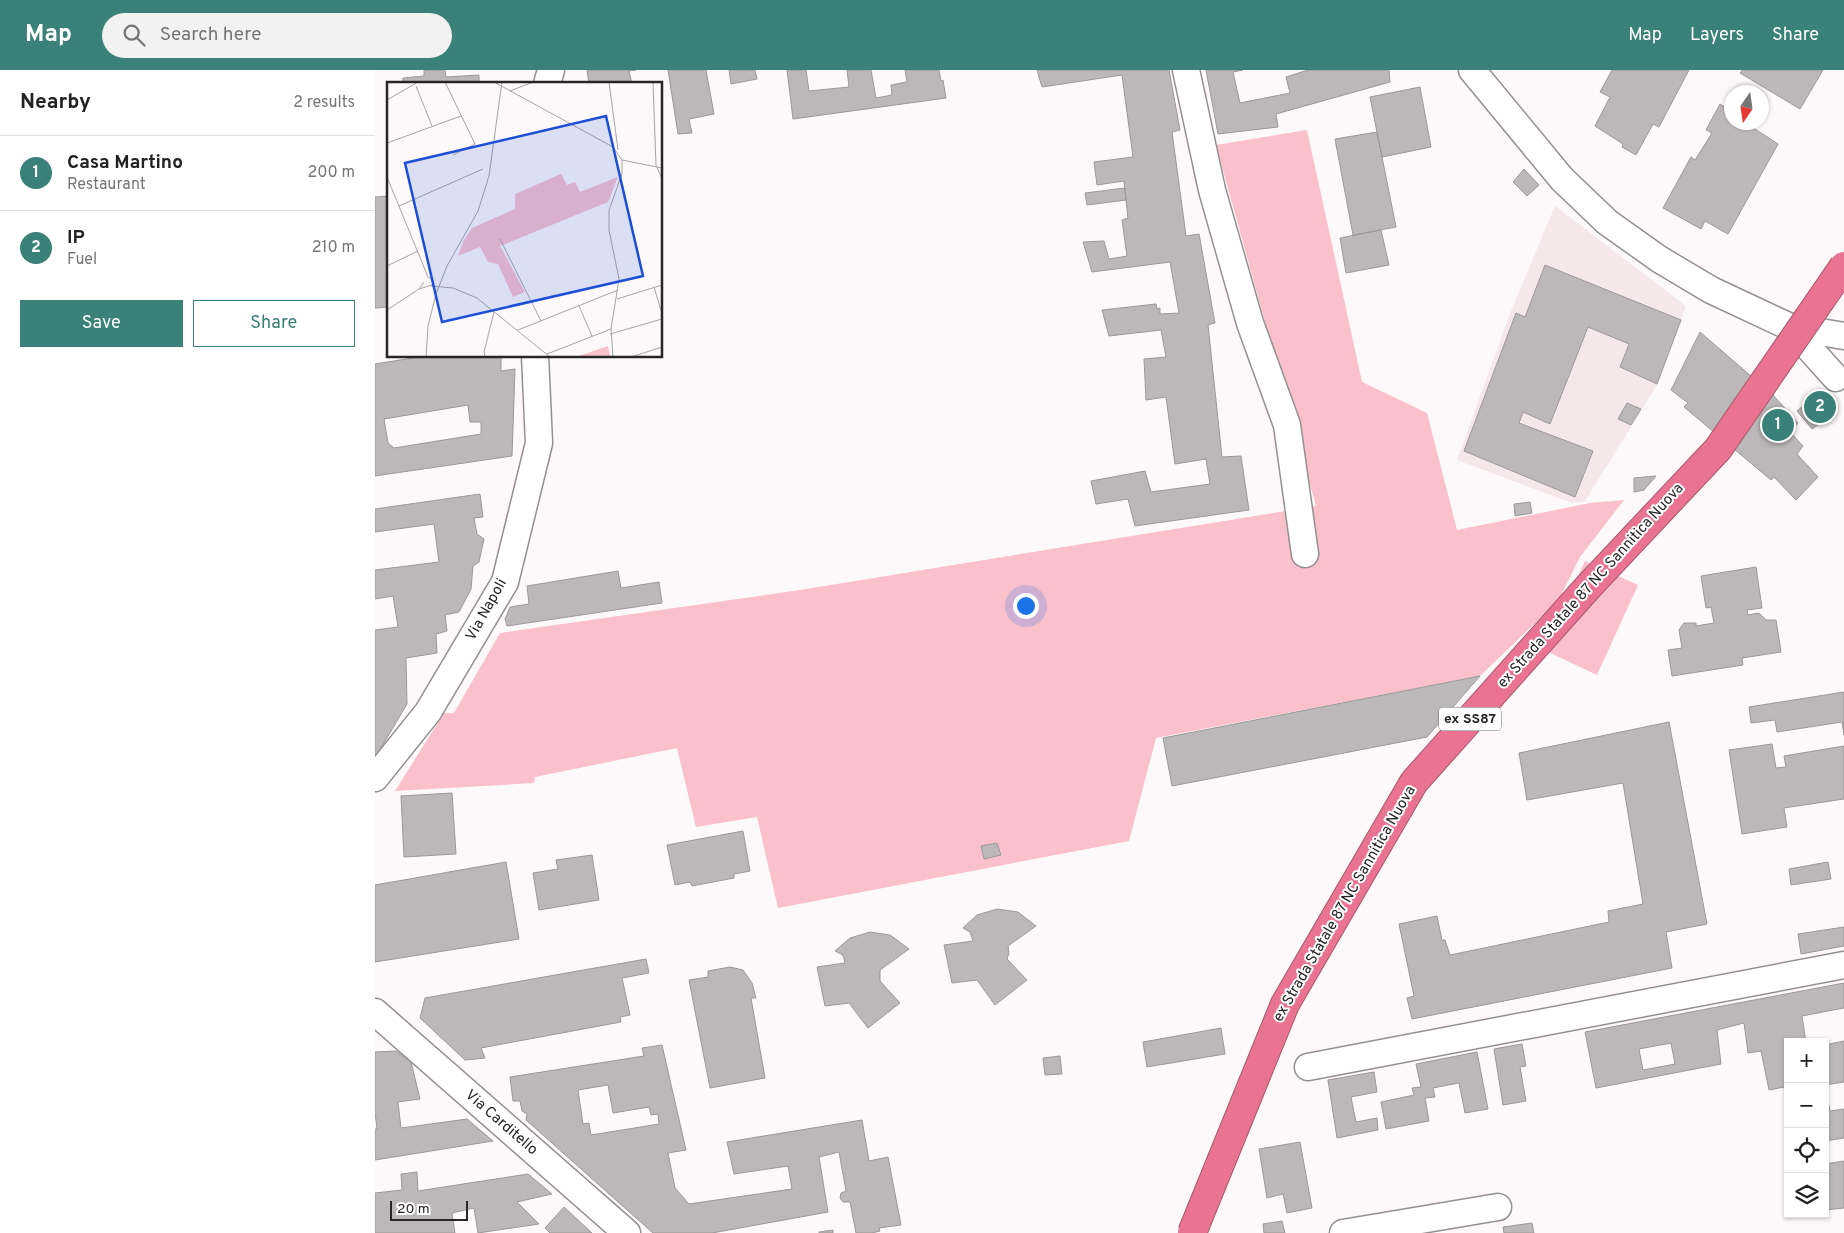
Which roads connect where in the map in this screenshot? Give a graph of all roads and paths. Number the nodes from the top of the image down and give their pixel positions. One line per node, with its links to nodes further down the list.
1 (1186, 70): 9 (street)
2 (1473, 70): 4 (street)
3 (1844, 266): 16 (highway, ex Strada Statale 87 NC Sannitica Nuova / ex SS87, bridge)
4 (1790, 327): 5 (street); 8 (street)
5 (1844, 336)
6 (1844, 346): 8 (street)
7 (535, 358): 10 (street, Via Napoli)
8 (1840, 385)
9 (1305, 554)
10 (375, 778)
11 (1844, 965): 13 (street)
12 (375, 1012): 15 (street, Via Carditello)
13 (1309, 1067)
14 (1498, 1207): 17 (street)
15 (627, 1233)
16 (1192, 1233)
17 (1343, 1233)

